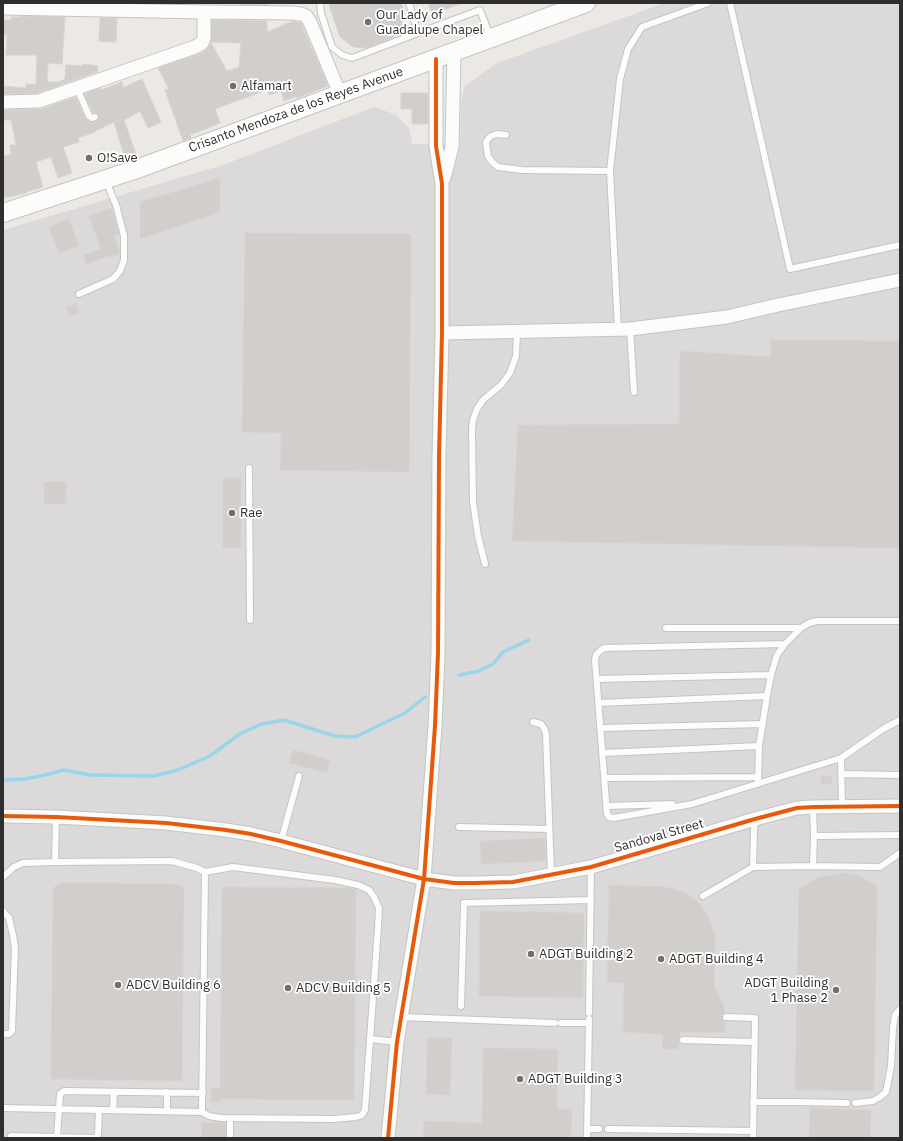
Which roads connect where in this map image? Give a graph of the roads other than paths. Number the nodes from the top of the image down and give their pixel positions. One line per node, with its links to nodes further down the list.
1 (320, 3): 10 (lane)
2 (409, 3): 10 (lane)
3 (478, 3): 8 (lane)
4 (586, 3): 11 (main road, Crisanto Mendoza de los Reyes Avenue)
5 (708, 3): 19 (lane)
6 (730, 3): 23 (lane)
7 (3, 8): 9 (street)
8 (480, 10): 10 (lane); 11 (lane)
9 (204, 12): 14 (street); 15 (street)
10 (418, 33)
11 (490, 38): 12 (main road, Crisanto Mendoza de los Reyes Avenue)
12 (454, 52): 13 (main road, Crisanto Mendoza de los Reyes Avenue); 21 (street)
13 (436, 59): 15 (main road, Crisanto Mendoza de los Reyes Avenue); 21 (street)
14 (77, 88): 16 (street); 17 (lane)
15 (340, 94): 20 (main road, Crisanto Mendoza de los Reyes Avenue)
16 (3, 102)
17 (95, 118)
18 (506, 135): 19 (lane)
19 (610, 171): 26 (lane)
20 (105, 179): 22 (main road, Crisanto Mendoza de los Reyes Avenue); 25 (lane)
21 (442, 184): 28 (street)
22 (3, 212)
23 (900, 245)
24 (900, 280): 26 (street)
25 (79, 294)
26 (624, 329): 27 (street); 29 (lane)
27 (518, 332): 28 (street); 31 (lane)
28 (442, 333): 75 (street)
29 (634, 392)
30 (250, 468): 32 (lane)
31 (485, 564)
32 (250, 620)
33 (900, 621): 35 (lane)
34 (666, 628): 35 (lane)
35 (801, 628): 36 (lane)
36 (785, 644): 37 (lane); 38 (lane)
37 (771, 674): 38 (lane); 39 (lane)
38 (597, 679): 40 (lane)
39 (767, 696): 40 (lane); 43 (lane)
40 (599, 703): 44 (lane)
41 (900, 720): 47 (lane)
42 (533, 722): 63 (lane)
43 (763, 724): 44 (lane); 45 (lane)
44 (601, 728): 46 (lane)
45 (759, 746): 46 (lane); 51 (lane)
46 (602, 753): 52 (lane)
47 (842, 758): 48 (lane); 53 (lane)
48 (842, 774): 49 (lane); 57 (lane)
49 (900, 775)
50 (298, 776): 66 (lane)
51 (758, 777): 52 (lane); 53 (lane)
52 (605, 778): 55 (lane)
53 (758, 784): 54 (lane)
54 (692, 804): 55 (lane); 55 (lane)
55 (607, 806)
56 (813, 806): 57 (street, Sandoval Street); 61 (street, Sandoval Street); 65 (lane)
57 (842, 806): 58 (street, Sandoval Street)
58 (900, 806)
59 (3, 816): 60 (street, Sandoval Street)
60 (56, 817): 66 (street, Sandoval Street); 68 (lane)
61 (755, 819): 70 (street, Sandoval Street); 71 (lane)
62 (459, 827): 63 (lane)
63 (549, 829): 73 (lane)
64 (900, 835): 65 (lane)
65 (814, 836): 69 (lane)
66 (281, 841): 75 (street, Sandoval Street)
67 (900, 853): 69 (lane)
68 (55, 862): 72 (lane); 74 (lane)
69 (813, 866): 71 (lane)
70 (591, 867): 73 (street, Sandoval Street); 77 (lane)
71 (753, 867): 76 (lane)
72 (205, 872): 85 (lane); 91 (lane)
73 (551, 874): 75 (street, Sandoval Street)
74 (3, 877)
75 (424, 879): 81 (street)
76 (703, 896)
77 (590, 900): 79 (lane); 83 (lane)
78 (3, 911): 84 (lane)
79 (462, 1006)
80 (900, 1009): 94 (lane)
81 (402, 1017): 83 (lane); 87 (street)
82 (726, 1017): 88 (lane)
83 (589, 1018): 102 (lane)
84 (3, 1034)
85 (370, 1039): 87 (lane); 101 (lane)
86 (683, 1040): 88 (lane)
87 (397, 1042): 110 (street)
88 (754, 1042): 92 (lane)
89 (114, 1092): 90 (lane); 96 (lane); 98 (lane)
90 (168, 1092): 91 (lane); 99 (lane)
91 (203, 1093): 100 (lane)
92 (753, 1102): 93 (lane); 105 (lane)
93 (847, 1103)
94 (855, 1103)
95 (3, 1108): 96 (lane)
96 (59, 1109): 97 (lane); 107 (lane)
97 (99, 1110): 98 (lane); 108 (lane)
98 (113, 1110): 99 (lane)
99 (167, 1111): 100 (lane)
100 (202, 1112): 101 (lane)
101 (230, 1118): 109 (lane)
102 (587, 1129): 103 (lane); 111 (lane)
103 (599, 1129)
104 (608, 1129): 105 (lane)
105 (753, 1135)
106 (11, 1136): 107 (lane)
107 (57, 1137): 108 (lane)
108 (93, 1138)
109 (230, 1138)
110 (388, 1138)
111 (587, 1138)

